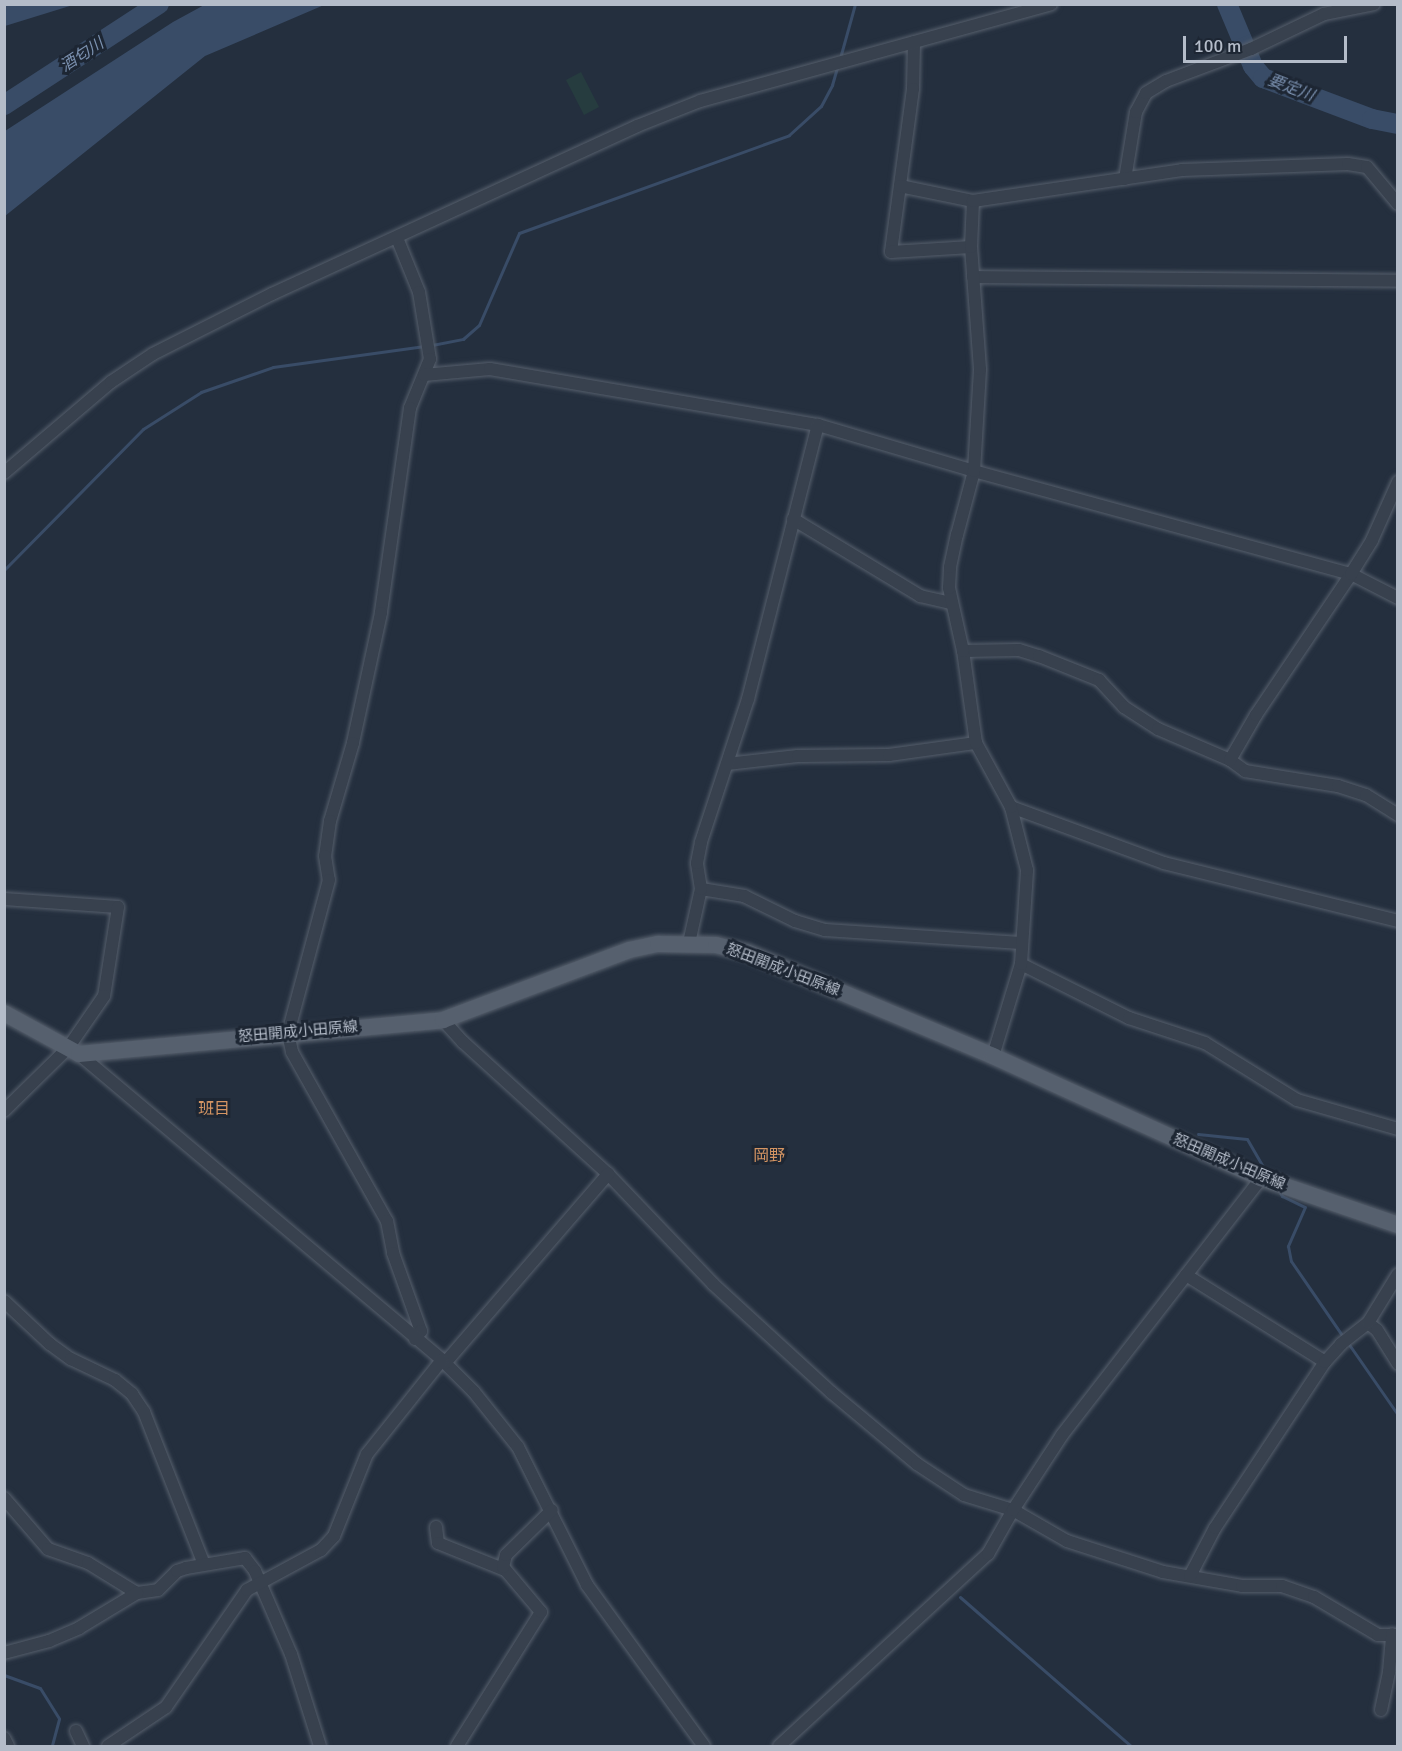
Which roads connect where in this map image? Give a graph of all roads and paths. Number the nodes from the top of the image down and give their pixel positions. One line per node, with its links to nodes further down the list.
1 (1051, 4): 3 (street)
2 (1374, 4): 4 (street)
3 (914, 42): 5 (street); 8 (street)
4 (1125, 179): 6 (street); 7 (street)
5 (900, 186): 6 (street); 9 (street)
6 (973, 201): 9 (street)
7 (1398, 204)
8 (397, 238): 12 (street); 15 (street)
9 (971, 247): 10 (street)
10 (973, 277): 11 (street); 14 (street)
11 (1398, 280)
12 (424, 375): 13 (street); 35 (street)
13 (818, 425): 14 (street); 17 (street)
14 (974, 471): 18 (street); 20 (street)
15 (4, 473)
16 (1398, 482): 18 (street)
17 (793, 519): 20 (street); 24 (street)
18 (1351, 574): 19 (street); 23 (street)
19 (1398, 598)
20 (951, 603): 21 (street)
21 (963, 651): 22 (street); 23 (street)
22 (976, 743): 24 (street); 25 (street)
23 (1230, 760): 26 (street)
24 (727, 764): 27 (street)
25 (1011, 807): 29 (street); 31 (street)
26 (1398, 815)
27 (701, 890): 30 (street); 31 (street)
28 (4, 899): 36 (street)
29 (1398, 921)
30 (689, 943): 34 (main road, 怒田開成小田原線); 37 (main road, 怒田開成小田原線)
31 (1021, 943): 32 (street)
32 (1021, 964): 37 (street); 39 (street)
33 (4, 1013): 36 (main road)
34 (443, 1020): 35 (main road, 怒田開成小田原線); 40 (street)
35 (288, 1033): 36 (main road, 怒田開成小田原線); 47 (street)
36 (73, 1051): 38 (street); 47 (street)
37 (993, 1056): 41 (main road, 怒田開成小田原線)
38 (4, 1111)
39 (1398, 1129)
40 (608, 1174): 48 (street); 53 (street)
41 (1263, 1179): 42 (main road, 怒田開成小田原線); 44 (street)
42 (1398, 1225)
43 (1398, 1274): 46 (street)
44 (1186, 1275): 49 (street); 53 (street)
45 (4, 1302): 55 (street)
46 (1368, 1323): 49 (street); 50 (street)
47 (415, 1339): 48 (street)
48 (444, 1361): 52 (street); 58 (street)
49 (1325, 1362): 57 (street)
50 (1398, 1364)
51 (4, 1498): 59 (street)
52 (552, 1510): 56 (street); 70 (street)
53 (1013, 1510): 57 (street); 71 (street)
54 (436, 1527): 56 (street)
55 (204, 1564): 58 (street); 59 (street)
56 (505, 1570): 69 (street)
57 (1190, 1576): 60 (street)
58 (261, 1584): 67 (street); 68 (street)
59 (137, 1593): 61 (street)
60 (1395, 1635): 62 (street)
61 (4, 1653)
62 (1381, 1710)
63 (76, 1731): 66 (street)
64 (4, 1738): 65 (street)
65 (8, 1746)
66 (83, 1746)
67 (108, 1746)
68 (320, 1746)
69 (457, 1746)
70 (704, 1746)
71 (779, 1746)

